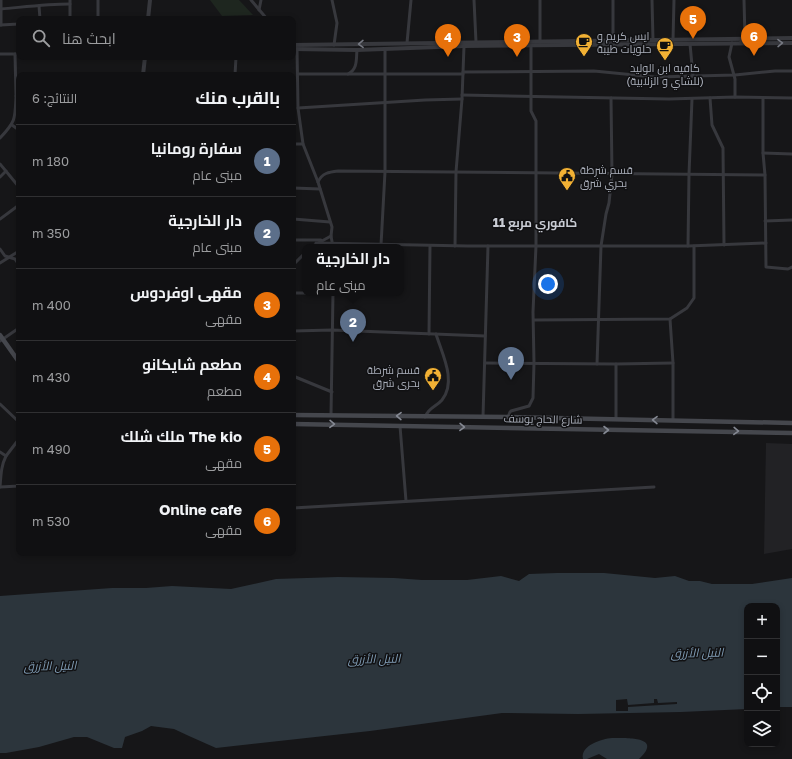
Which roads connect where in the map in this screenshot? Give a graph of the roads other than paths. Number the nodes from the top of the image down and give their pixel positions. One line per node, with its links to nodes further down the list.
1 (1, 0): 16 (street)
2 (98, 0): 20 (street)
3 (150, 0): 21 (street)
4 (251, 0): 17 (street)
5 (261, 0): 17 (street)
6 (332, 0): 39 (street)
7 (411, 0): 31 (street)
8 (474, 0): 30 (street)
9 (540, 0): 32 (street)
10 (613, 0): 27 (street)
11 (652, 0): 28 (street)
12 (674, 0): 29 (street)
13 (744, 0): 25 (street)
14 (70, 2): 15 (street); 19 (street)
15 (39, 6): 16 (street); 18 (street)
16 (1, 9): 24 (street)
17 (259, 10): 22 (street)
18 (40, 16)
19 (70, 16)
20 (98, 16)
21 (148, 16)
22 (264, 16)
23 (16, 24): 24 (street)
24 (1, 25)
25 (745, 38): 26 (street); 29 (street); 34 (street)
26 (792, 38)
27 (613, 40): 28 (street); 32 (street)
28 (653, 40): 29 (street)
29 (674, 40): 36 (street)
30 (476, 42): 31 (street); 32 (street)
31 (408, 43): 39 (street, one-way to 39)
32 (540, 43): 36 (street); 41 (street)
33 (732, 43): 34 (street); 37 (street); 60 (street)
34 (740, 43): 35 (street, one-way to 35)
35 (792, 43)
36 (669, 44): 37 (street)
37 (690, 44): 61 (street)
38 (296, 45): 39 (street)
39 (334, 45)
40 (464, 46): 41 (street); 42 (street); 56 (street)
41 (531, 46): 51 (street)
42 (385, 48): 44 (street); 59 (street)
43 (296, 49): 44 (street)
44 (357, 50): 58 (street)
45 (0, 54): 46 (street)
46 (16, 54)
47 (296, 57): 57 (street)
48 (17, 60): 53 (street)
49 (145, 60): 54 (street)
50 (236, 60): 55 (street)
51 (531, 71): 56 (street); 61 (street); 64 (street)
52 (792, 71): 60 (street)
53 (17, 72)
54 (143, 72)
55 (235, 72)
56 (463, 73): 59 (street); 63 (street)
57 (298, 74): 58 (street); 62 (street)
58 (348, 74): 59 (street)
59 (385, 75): 72 (street)
60 (735, 75): 61 (street); 65 (street)
61 (693, 76)
62 (298, 95): 74 (street)
63 (462, 95): 64 (street); 70 (street)
64 (531, 96): 66 (street); 86 (street)
65 (735, 97): 67 (street); 68 (street)
66 (611, 98): 71 (street); 87 (street)
67 (710, 98): 71 (street); 89 (street)
68 (763, 98): 69 (street); 80 (street)
69 (792, 98)
70 (462, 99): 72 (street); 85 (street)
71 (692, 99): 88 (street)
72 (384, 103): 74 (street); 84 (street)
73 (16, 104): 75 (street)
74 (298, 108): 79 (street)
75 (12, 125): 76 (street); 77 (street)
76 (16, 128)
77 (1, 136)
78 (296, 144): 79 (street)
79 (303, 144): 92 (street)
80 (763, 153): 81 (street); 90 (street)
81 (792, 154)
82 (0, 164): 83 (street)
83 (6, 171): 91 (street); 93 (street)
84 (385, 172): 85 (street); 92 (street); 109 (street)
85 (456, 172): 86 (street); 113 (street)
86 (535, 173): 87 (street); 115 (street)
87 (612, 174): 88 (street); 116 (street)
88 (689, 174): 89 (street); 117 (street)
89 (724, 174): 90 (street); 111 (street)
90 (765, 175): 99 (street)
91 (0, 177)
92 (318, 182): 95 (street)
93 (16, 183)
94 (296, 188): 95 (street)
95 (320, 188): 101 (street)
96 (16, 207): 97 (street)
97 (0, 219)
98 (296, 219): 101 (street)
99 (765, 220): 100 (street); 106 (street)
100 (792, 220)
101 (330, 222): 102 (street)
102 (331, 236): 104 (street); 108 (street)
103 (296, 240): 104 (street)
104 (324, 240): 105 (street)
105 (316, 243): 107 (street)
106 (766, 243): 111 (street); 124 (street)
107 (324, 244)
108 (333, 244)
109 (381, 244)
110 (404, 245): 112 (street)
111 (724, 245): 118 (street)
112 (430, 246): 113 (street); 132 (street)
113 (455, 246): 114 (street)
114 (488, 246): 115 (street); 134 (street)
115 (536, 246): 116 (street); 127 (street)
116 (601, 246): 117 (street); 128 (street)
117 (688, 246): 118 (street)
118 (694, 246): 126 (street)
119 (0, 249): 121 (street)
120 (16, 253): 121 (street)
121 (9, 257): 122 (street); 123 (street)
122 (16, 260)
123 (0, 263)
124 (792, 268)
125 (333, 296): 130 (street)
126 (670, 319): 128 (street); 138 (street)
127 (534, 320): 128 (street); 139 (street)
128 (598, 320): 140 (street)
129 (16, 330): 135 (street)
130 (332, 330): 131 (street); 132 (street); 143 (street)
131 (296, 331)
132 (429, 334): 133 (street)
133 (436, 334): 134 (street); 147 (street)
134 (485, 336): 137 (street)
135 (1, 339): 136 (main road)
136 (16, 358)
137 (484, 363): 139 (street); 148 (street)
138 (673, 363): 141 (street); 152 (street)
139 (534, 364): 140 (street); 149 (street)
140 (597, 364): 141 (street)
141 (616, 364): 151 (street)
142 (296, 377): 143 (street)
143 (332, 392): 145 (street)
144 (0, 404): 150 (street)
145 (331, 415): 146 (main road, شارع الحاج يوسف); 147 (main road, شارع الحاج يوسف, one-way to 145)
146 (296, 416)
147 (425, 416): 148 (main road, شارع الحاج يوسف); 157 (main road)
148 (483, 417): 149 (main road, شارع الحاج يوسف)
149 (508, 417): 151 (main road, شارع الحاج يوسف)
150 (16, 419)
151 (616, 419): 152 (main road, شارع الحاج يوسف, one-way to 151)
152 (673, 420): 153 (main road, شارع الحاج يوسف)
153 (771, 422): 154 (main road, شارع الحاج يوسف); 158 (main road)
154 (792, 423)
155 (296, 424): 156 (main road, شارع الحاج يوسف, one-way to 156)
156 (400, 426): 157 (main road, شارع الحاج يوسف); 166 (street)
157 (425, 426): 158 (main road, شارع الحاج يوسف, one-way to 158)
158 (770, 432): 159 (main road, شارع الحاج يوسف)
159 (792, 433)
160 (16, 444): 162 (street)
161 (0, 452): 162 (street)
162 (6, 456): 164 (street)
163 (16, 486): 164 (street)
164 (0, 487)
165 (654, 487): 166 (street)
166 (406, 501): 167 (street)
167 (296, 508)

